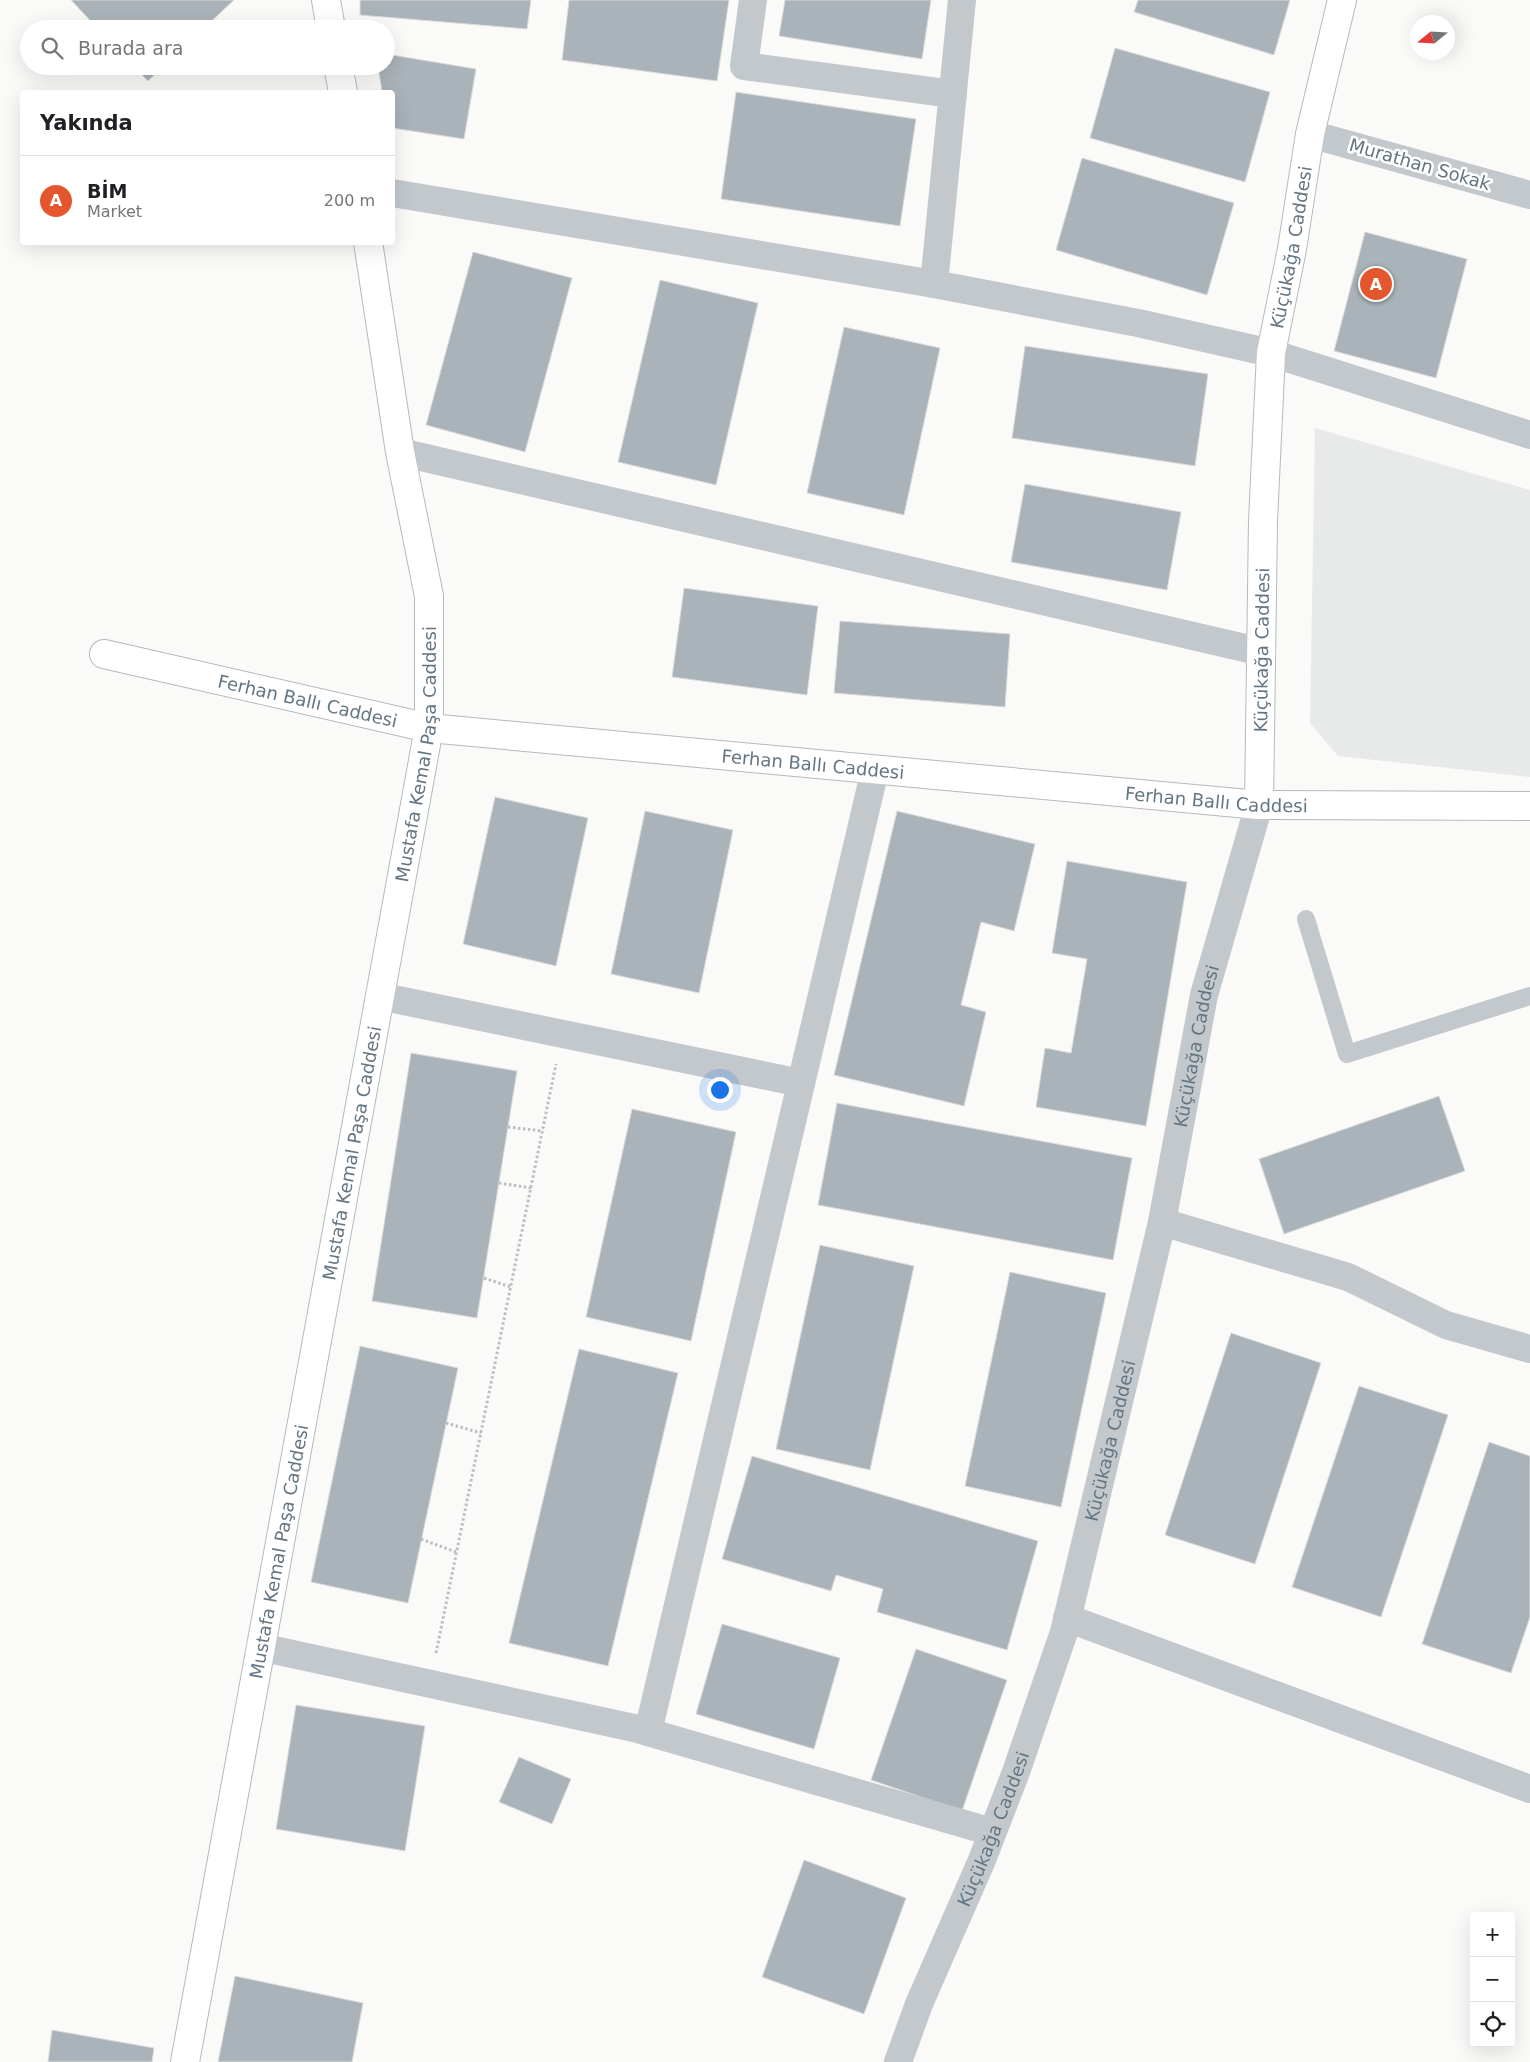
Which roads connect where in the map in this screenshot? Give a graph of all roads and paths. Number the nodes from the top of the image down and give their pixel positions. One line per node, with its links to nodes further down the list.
1 (326, 0): 5 (street)
2 (752, 0): 8 (street)
3 (962, 0): 8 (street)
4 (1342, 0): 9 (street, Küçükağa Caddesi)
5 (329, 20)
6 (340, 75): 7 (street)
7 (343, 90)
8 (953, 94): 13 (street)
9 (1310, 134): 11 (street, Murathan Sokak); 14 (street, Küçükağa Caddesi)
10 (395, 194): 13 (street)
11 (1530, 195)
12 (368, 245): 16 (street, Mustafa Kemal Paşa Caddesi)
13 (934, 284): 14 (street)
14 (1271, 353): 15 (street); 17 (street, Küçükağa Caddesi)
15 (1530, 435)
16 (400, 452): 17 (street); 19 (street, Mustafa Kemal Paşa Caddesi)
17 (1262, 652): 21 (street, Küçükağa Caddesi)
18 (104, 654): 19 (street, Ferhan Ballı Caddesi)
19 (428, 728): 20 (street, Ferhan Ballı Caddesi); 24 (street, Mustafa Kemal Paşa Caddesi)
20 (875, 770): 21 (street, Ferhan Ballı Caddesi); 27 (street)
21 (1259, 805): 22 (street, Ferhan Ballı Caddesi); 32 (street, Küçükağa Caddesi)
22 (1530, 806)
23 (1306, 919): 25 (lane)
24 (379, 996): 26 (street); 41 (street, Mustafa Kemal Paşa Caddesi)
25 (1530, 996)
26 (562, 1034): 27 (street); 29 (path)
27 (801, 1083): 43 (street)
28 (508, 1126): 29 (path)
29 (543, 1131): 31 (path)
30 (499, 1183): 31 (path)
31 (531, 1188): 34 (path)
32 (1162, 1222): 35 (street); 40 (street, Küçükağa Caddesi)
33 (484, 1278): 34 (path)
34 (511, 1287): 37 (path)
35 (1530, 1349)
36 (446, 1424): 37 (path)
37 (480, 1434): 39 (path)
38 (421, 1539): 39 (path)
39 (456, 1552): 42 (path)
40 (1067, 1618): 44 (street); 45 (street, Küçükağa Caddesi)
41 (260, 1646): 42 (street); 46 (street, Mustafa Kemal Paşa Caddesi)
42 (430, 1683): 43 (street)
43 (648, 1732): 45 (street)
44 (1530, 1789)
45 (992, 1832): 47 (street, Küçükağa Caddesi)
46 (185, 2062)
47 (898, 2062)

